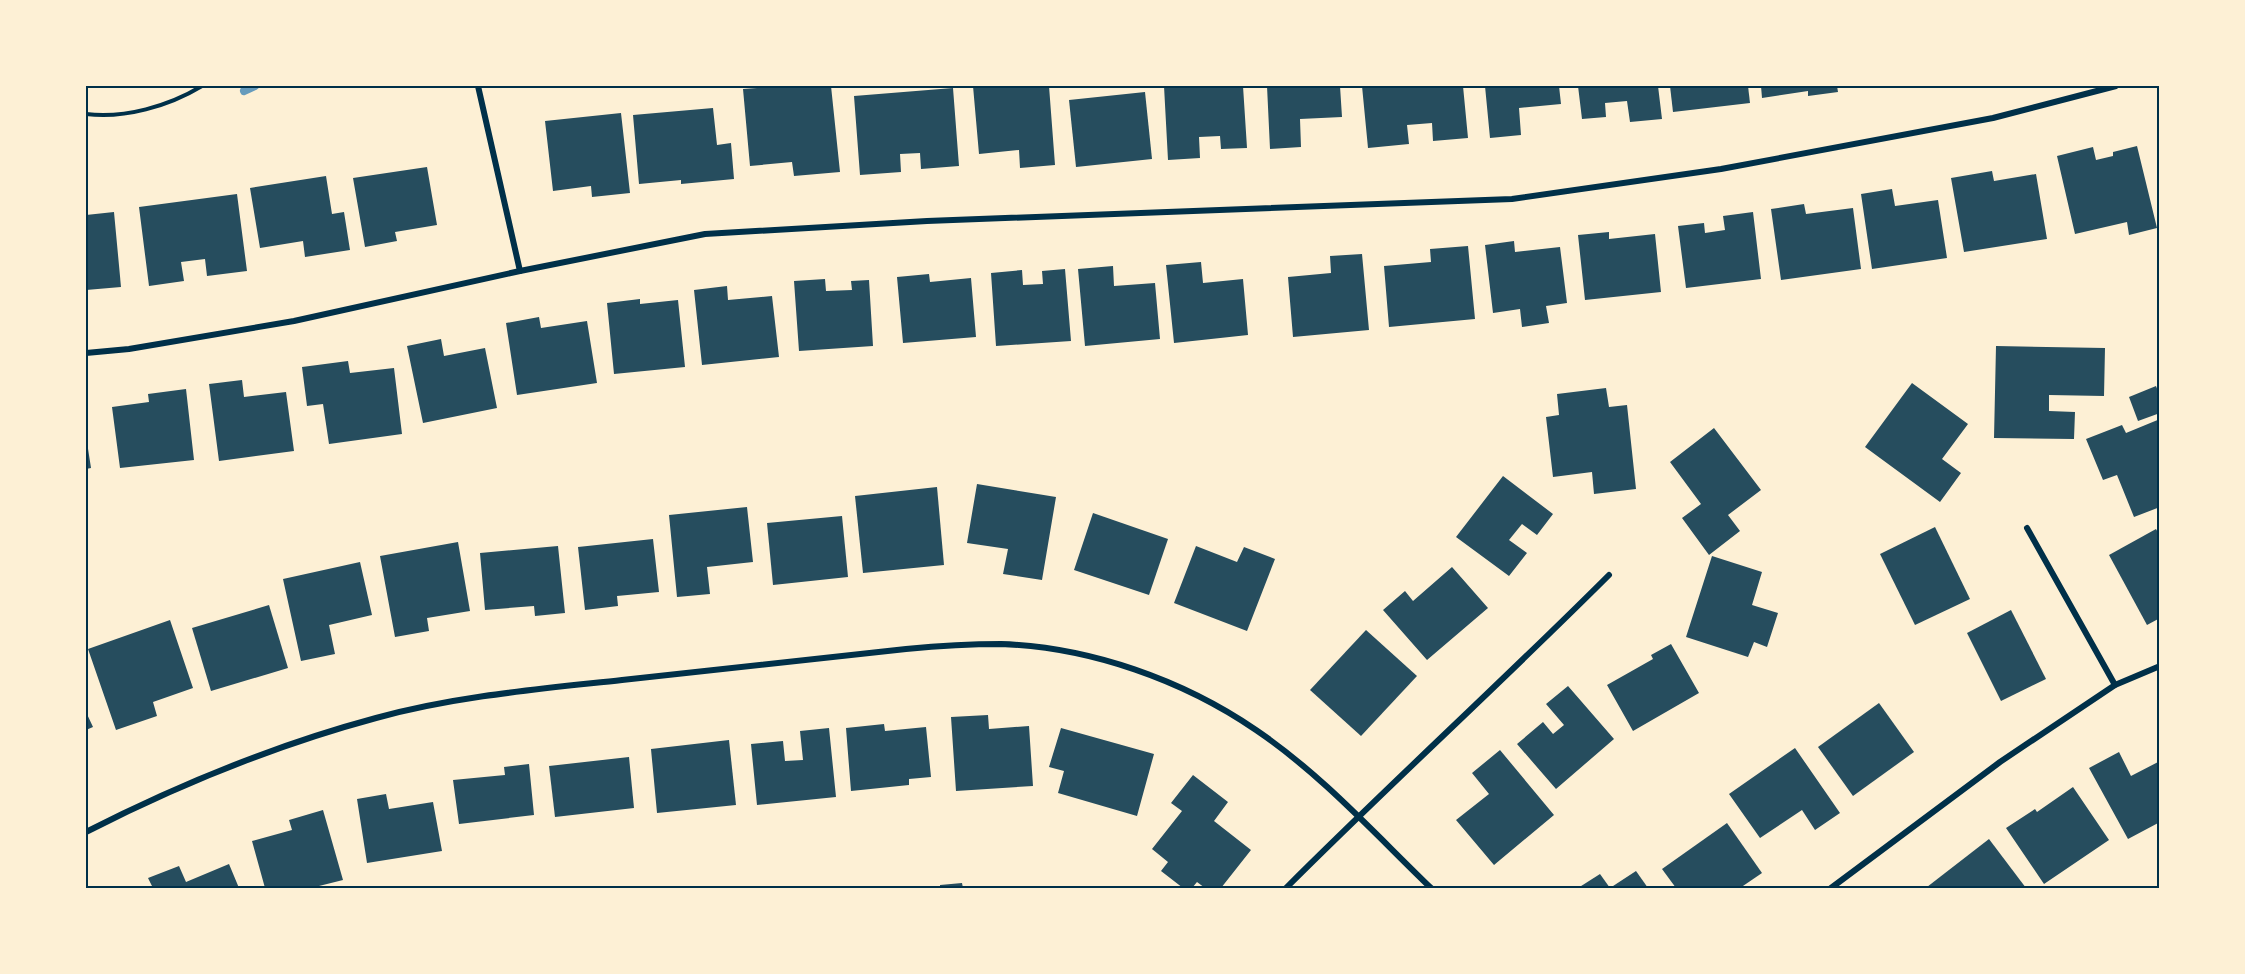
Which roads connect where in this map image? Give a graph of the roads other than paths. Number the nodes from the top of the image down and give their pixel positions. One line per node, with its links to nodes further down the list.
1 (478, 86): 3 (street)
2 (2116, 86): 3 (street)
3 (519, 271): 4 (street)
4 (86, 353)
5 (2027, 528): 8 (street)
6 (1609, 575): 9 (street)
7 (2160, 666): 8 (street)
8 (2115, 685): 13 (street)
9 (1357, 816): 10 (street); 11 (street); 12 (street)
10 (86, 832)
11 (1286, 888)
12 (1431, 888)
13 (1831, 888)

